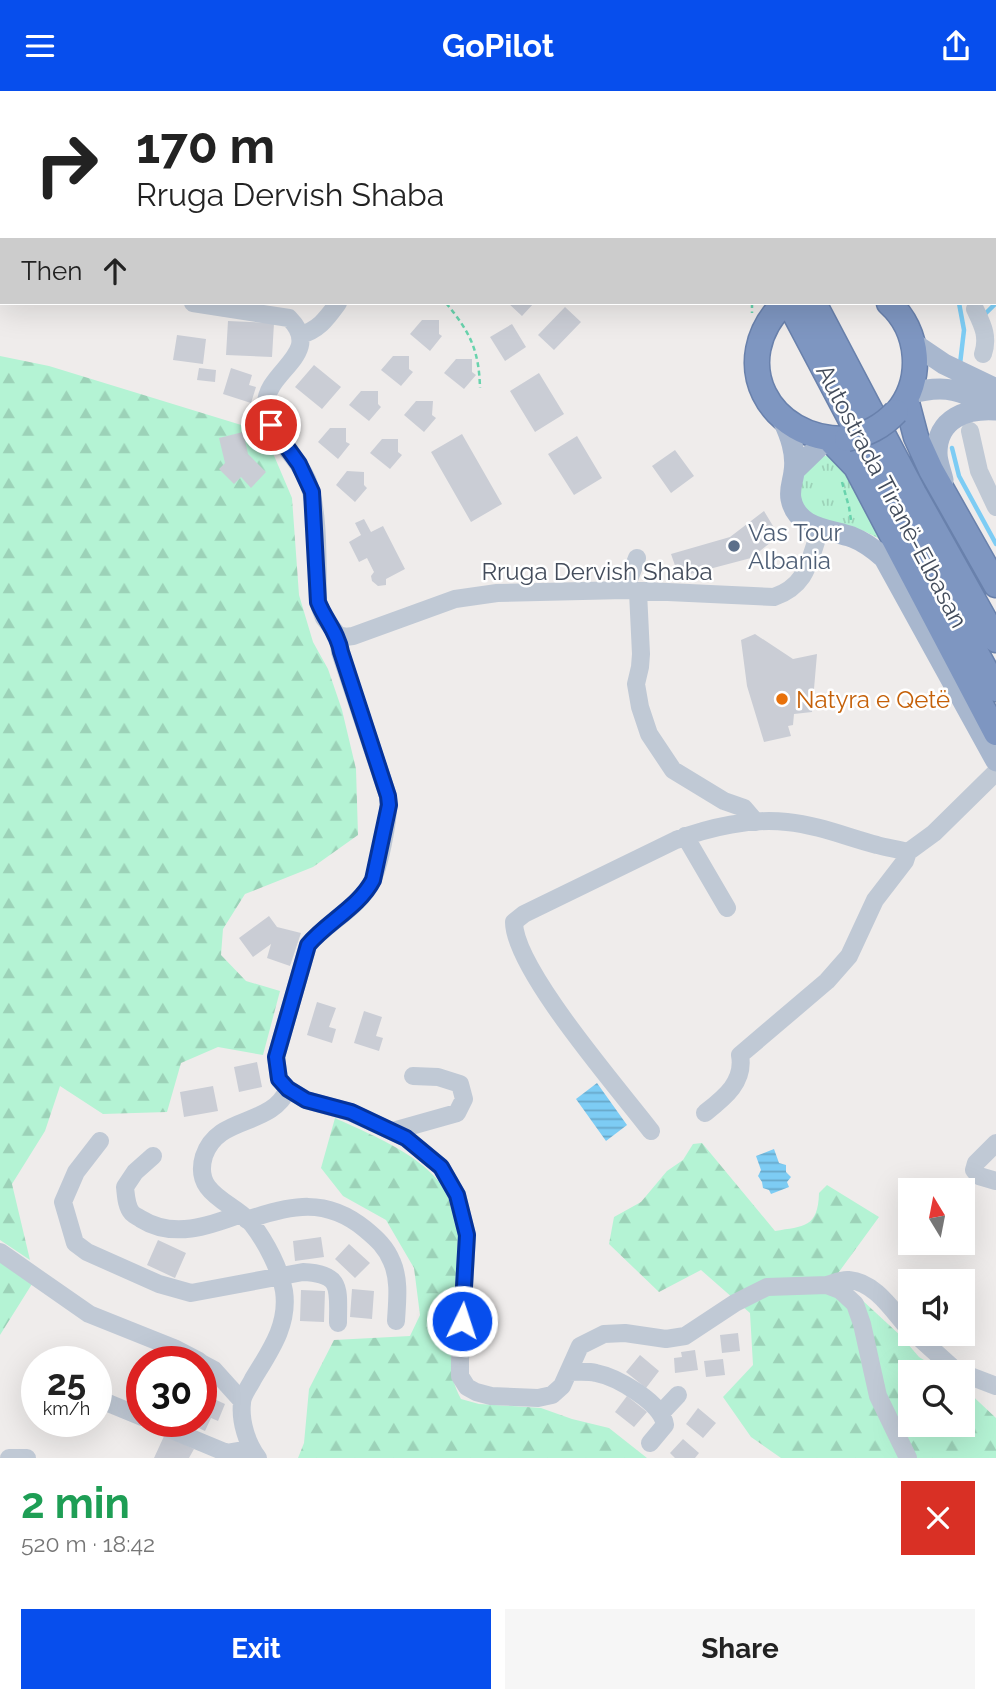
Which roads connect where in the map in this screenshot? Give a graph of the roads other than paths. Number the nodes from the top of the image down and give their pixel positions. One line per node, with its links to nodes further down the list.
1 (206, 305): 9 (street)
2 (337, 305): 9 (street)
3 (778, 305): 14 (highway)
4 (780, 305): 26 (highway, Autostrada Tiranë-Elbasan)
5 (815, 305): 25 (highway, Autostrada Tiranë-Elbasan)
6 (891, 305): 8 (highway)
7 (975, 309): 10 (street)
8 (910, 324): 11 (main road); 12 (highway)
9 (300, 335): 24 (street)
10 (989, 338)
11 (996, 390)
12 (904, 402): 13 (main road); 16 (highway, bridge); 18 (highway)
13 (996, 409): 18 (main road)
14 (782, 418): 16 (highway); 17 (main road)
15 (970, 431): 19 (street)
16 (834, 440): 17 (main road); 27 (highway)
17 (794, 471): 20 (main road)
18 (947, 495): 22 (highway)
19 (996, 507)
20 (820, 530): 23 (street, Rruga Dervish Shaba); 28 (main road)
21 (637, 558): 23 (street)
22 (996, 585)
23 (632, 591): 24 (street, Rruga Dervish Shaba); 30 (street)
24 (338, 635): 35 (street)
25 (996, 640)
26 (996, 688)
27 (996, 733)
28 (996, 761)
29 (996, 772): 32 (street)
30 (756, 822): 31 (street); 32 (street)
31 (685, 836): 33 (street); 38 (street)
32 (908, 852): 36 (street)
33 (727, 908)
34 (413, 1076): 37 (street)
35 (288, 1089): 37 (street); 43 (street)
36 (705, 1113)
37 (393, 1131): 53 (street)
38 (651, 1131)
39 (100, 1141): 45 (street)
40 (996, 1143): 42 (street)
41 (153, 1156): 43 (street)
42 (996, 1181)
43 (244, 1217): 45 (street); 48 (street)
44 (0, 1252): 50 (street)
45 (279, 1278): 49 (street); 58 (street)
46 (827, 1285): 47 (street); 53 (street); 65 (street)
47 (898, 1315)
48 (396, 1321)
49 (338, 1323)
50 (169, 1346)
51 (928, 1346): 52 (street)
52 (944, 1360)
53 (569, 1372): 59 (street)
54 (217, 1373): 58 (street)
55 (975, 1377): 56 (street)
56 (996, 1386)
57 (678, 1395): 59 (street)
58 (242, 1401): 62 (street)
59 (661, 1413): 61 (street)
60 (188, 1437): 62 (street)
61 (650, 1443)
62 (254, 1453)
63 (9, 1458): 64 (street)
64 (27, 1458)
65 (908, 1458)

